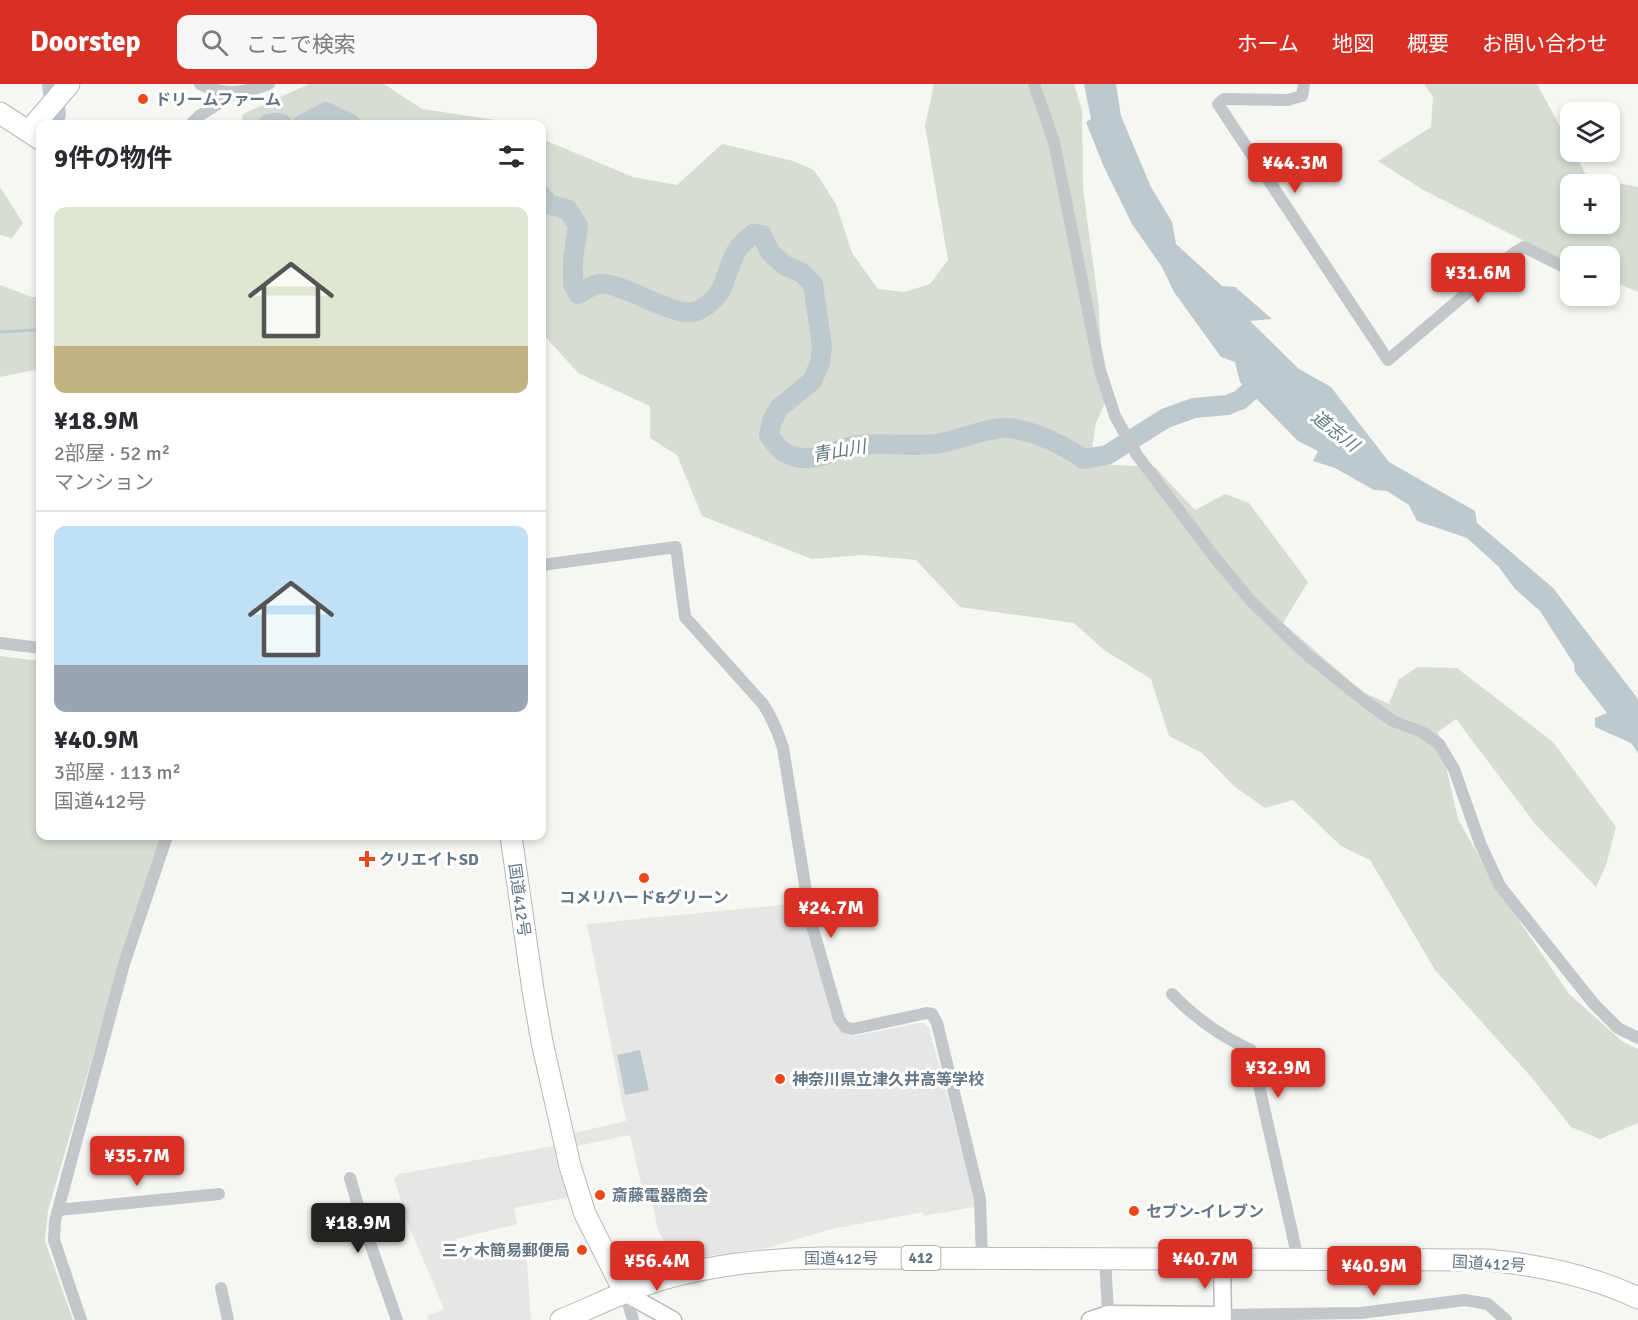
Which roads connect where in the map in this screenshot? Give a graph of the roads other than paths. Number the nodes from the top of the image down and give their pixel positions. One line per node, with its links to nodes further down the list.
1 (69, 84): 8 (highway)
2 (200, 84): 6 (street)
3 (269, 84): 6 (street)
4 (1034, 84): 18 (street)
5 (1304, 84): 11 (street)
6 (235, 93): 9 (street)
7 (0, 113): 10 (highway)
8 (43, 120)
9 (194, 120)
10 (34, 135)
11 (1560, 265)
12 (546, 564): 22 (street)
13 (0, 643): 14 (street)
14 (36, 648)
15 (166, 840): 21 (street)
16 (512, 840): 27 (highway, 国道412号)
17 (1172, 994): 24 (street)
18 (1638, 1038)
19 (350, 1178): 33 (street)
20 (219, 1194): 21 (street)
21 (58, 1210): 31 (street)
22 (982, 1258): 23 (highway, 国道412号 / 412); 27 (highway, 国道412号 / 412)
23 (1105, 1258): 25 (highway, 国道412号 / 412); 29 (street)
24 (1298, 1259): 25 (highway, 国道412号 / 412); 28 (highway, 国道412号 / 412)
25 (1222, 1260): 30 (street)
26 (221, 1288): 32 (street)
27 (625, 1293): 34 (highway); 35 (street); 36 (street)
28 (1638, 1298)
29 (1108, 1314): 30 (street); 37 (street)
30 (1222, 1318): 38 (street)
31 (81, 1320)
32 (228, 1320)
33 (397, 1320)
34 (561, 1320)
35 (633, 1320)
36 (673, 1320)
37 (1090, 1320)
38 (1506, 1320)

